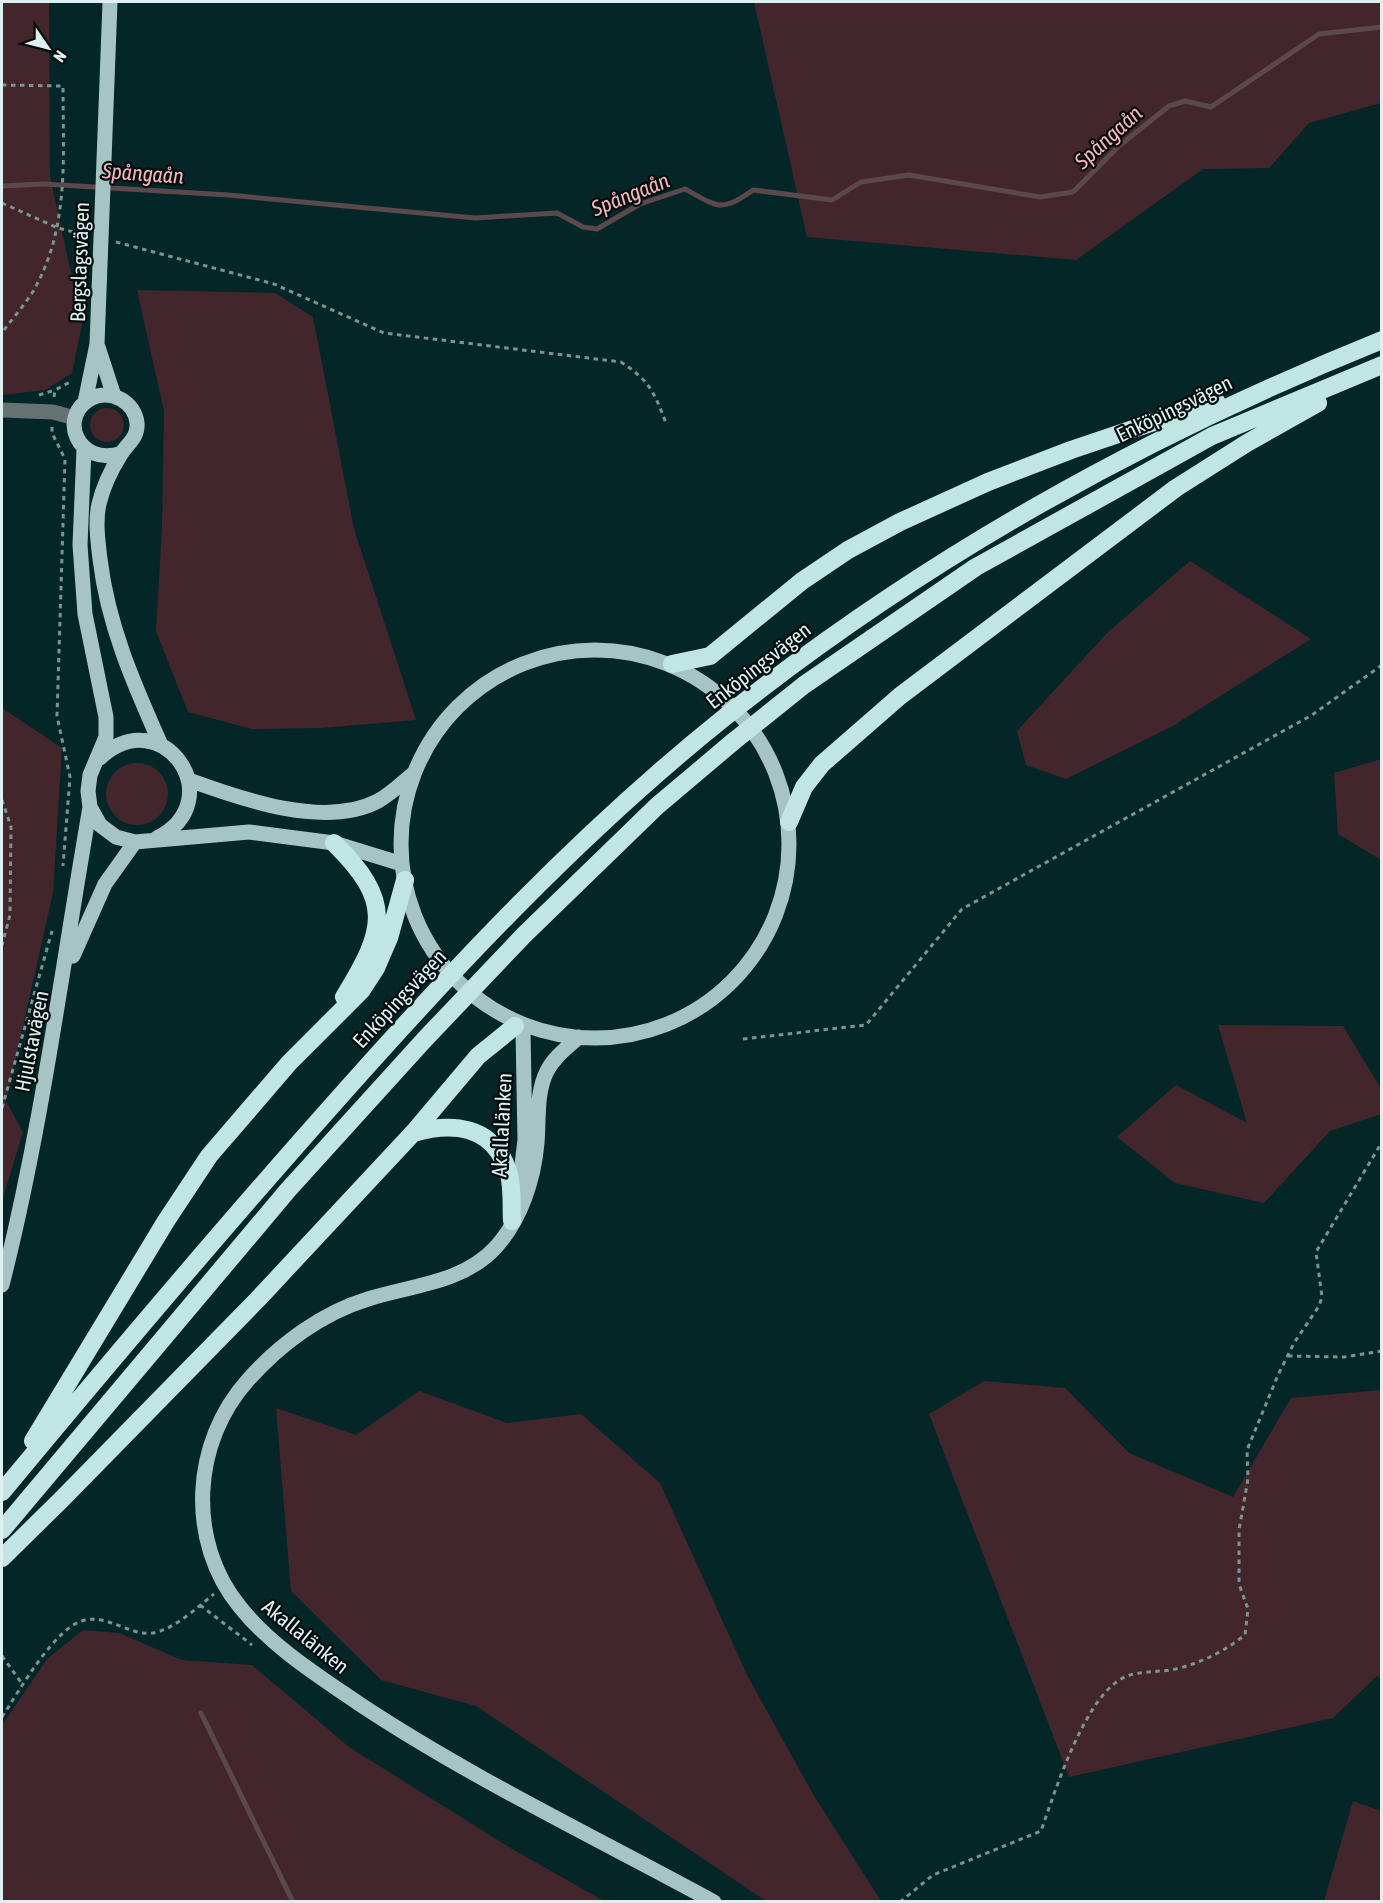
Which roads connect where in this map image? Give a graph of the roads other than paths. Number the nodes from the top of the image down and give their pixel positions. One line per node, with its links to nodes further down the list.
1 (110, 2): 3 (main road, Bergslagsvägen)
2 (1382, 340): 5 (highway, Enköpingsvägen)
3 (97, 344): 6 (main road, Bergslagsvägen); 7 (main road, Bergslagsvägen)
4 (1382, 366): 18 (highway); 31 (highway, Enköpingsvägen)
5 (1289, 377): 12 (highway); 30 (highway, Enköpingsvägen)
6 (114, 396): 7 (main road); 11 (main road, Bergslagsvägen)
7 (85, 402): 9 (main road, Bergslagsvägen)
8 (2, 410): 9 (street)
9 (75, 418): 10 (main road)
10 (84, 449): 11 (main road); 14 (main road)
11 (122, 453): 13 (main road, Bergslagsvägen)
12 (672, 664): 15 (main road); 18 (main road)
13 (161, 745): 14 (main road); 16 (main road, Bergslagsvägen)
14 (98, 760): 17 (main road)
15 (414, 773): 16 (main road); 22 (main road)
16 (189, 780): 19 (main road)
17 (90, 807): 20 (main road); 23 (main road, Hjulstavägen)
18 (789, 822): 26 (main road)
19 (153, 841): 20 (main road); 21 (main road)
20 (135, 842): 23 (main road, Hjulstavägen)
21 (334, 843): 22 (main road); 24 (highway)
22 (404, 872): 24 (highway); 25 (main road)
23 (63, 981): 29 (main road, Hjulstavägen)
24 (328, 1021): 30 (highway)
25 (519, 1028): 26 (main road); 27 (highway); 28 (main road, Akallalänken)
26 (579, 1037): 28 (main road, Akallalänken)
27 (413, 1133): 28 (highway); 32 (highway)
28 (512, 1221): 33 (main road, Akallalänken)
29 (2, 1285)
30 (4, 1489)
31 (2, 1530)
32 (2, 1558)
33 (714, 1902)

